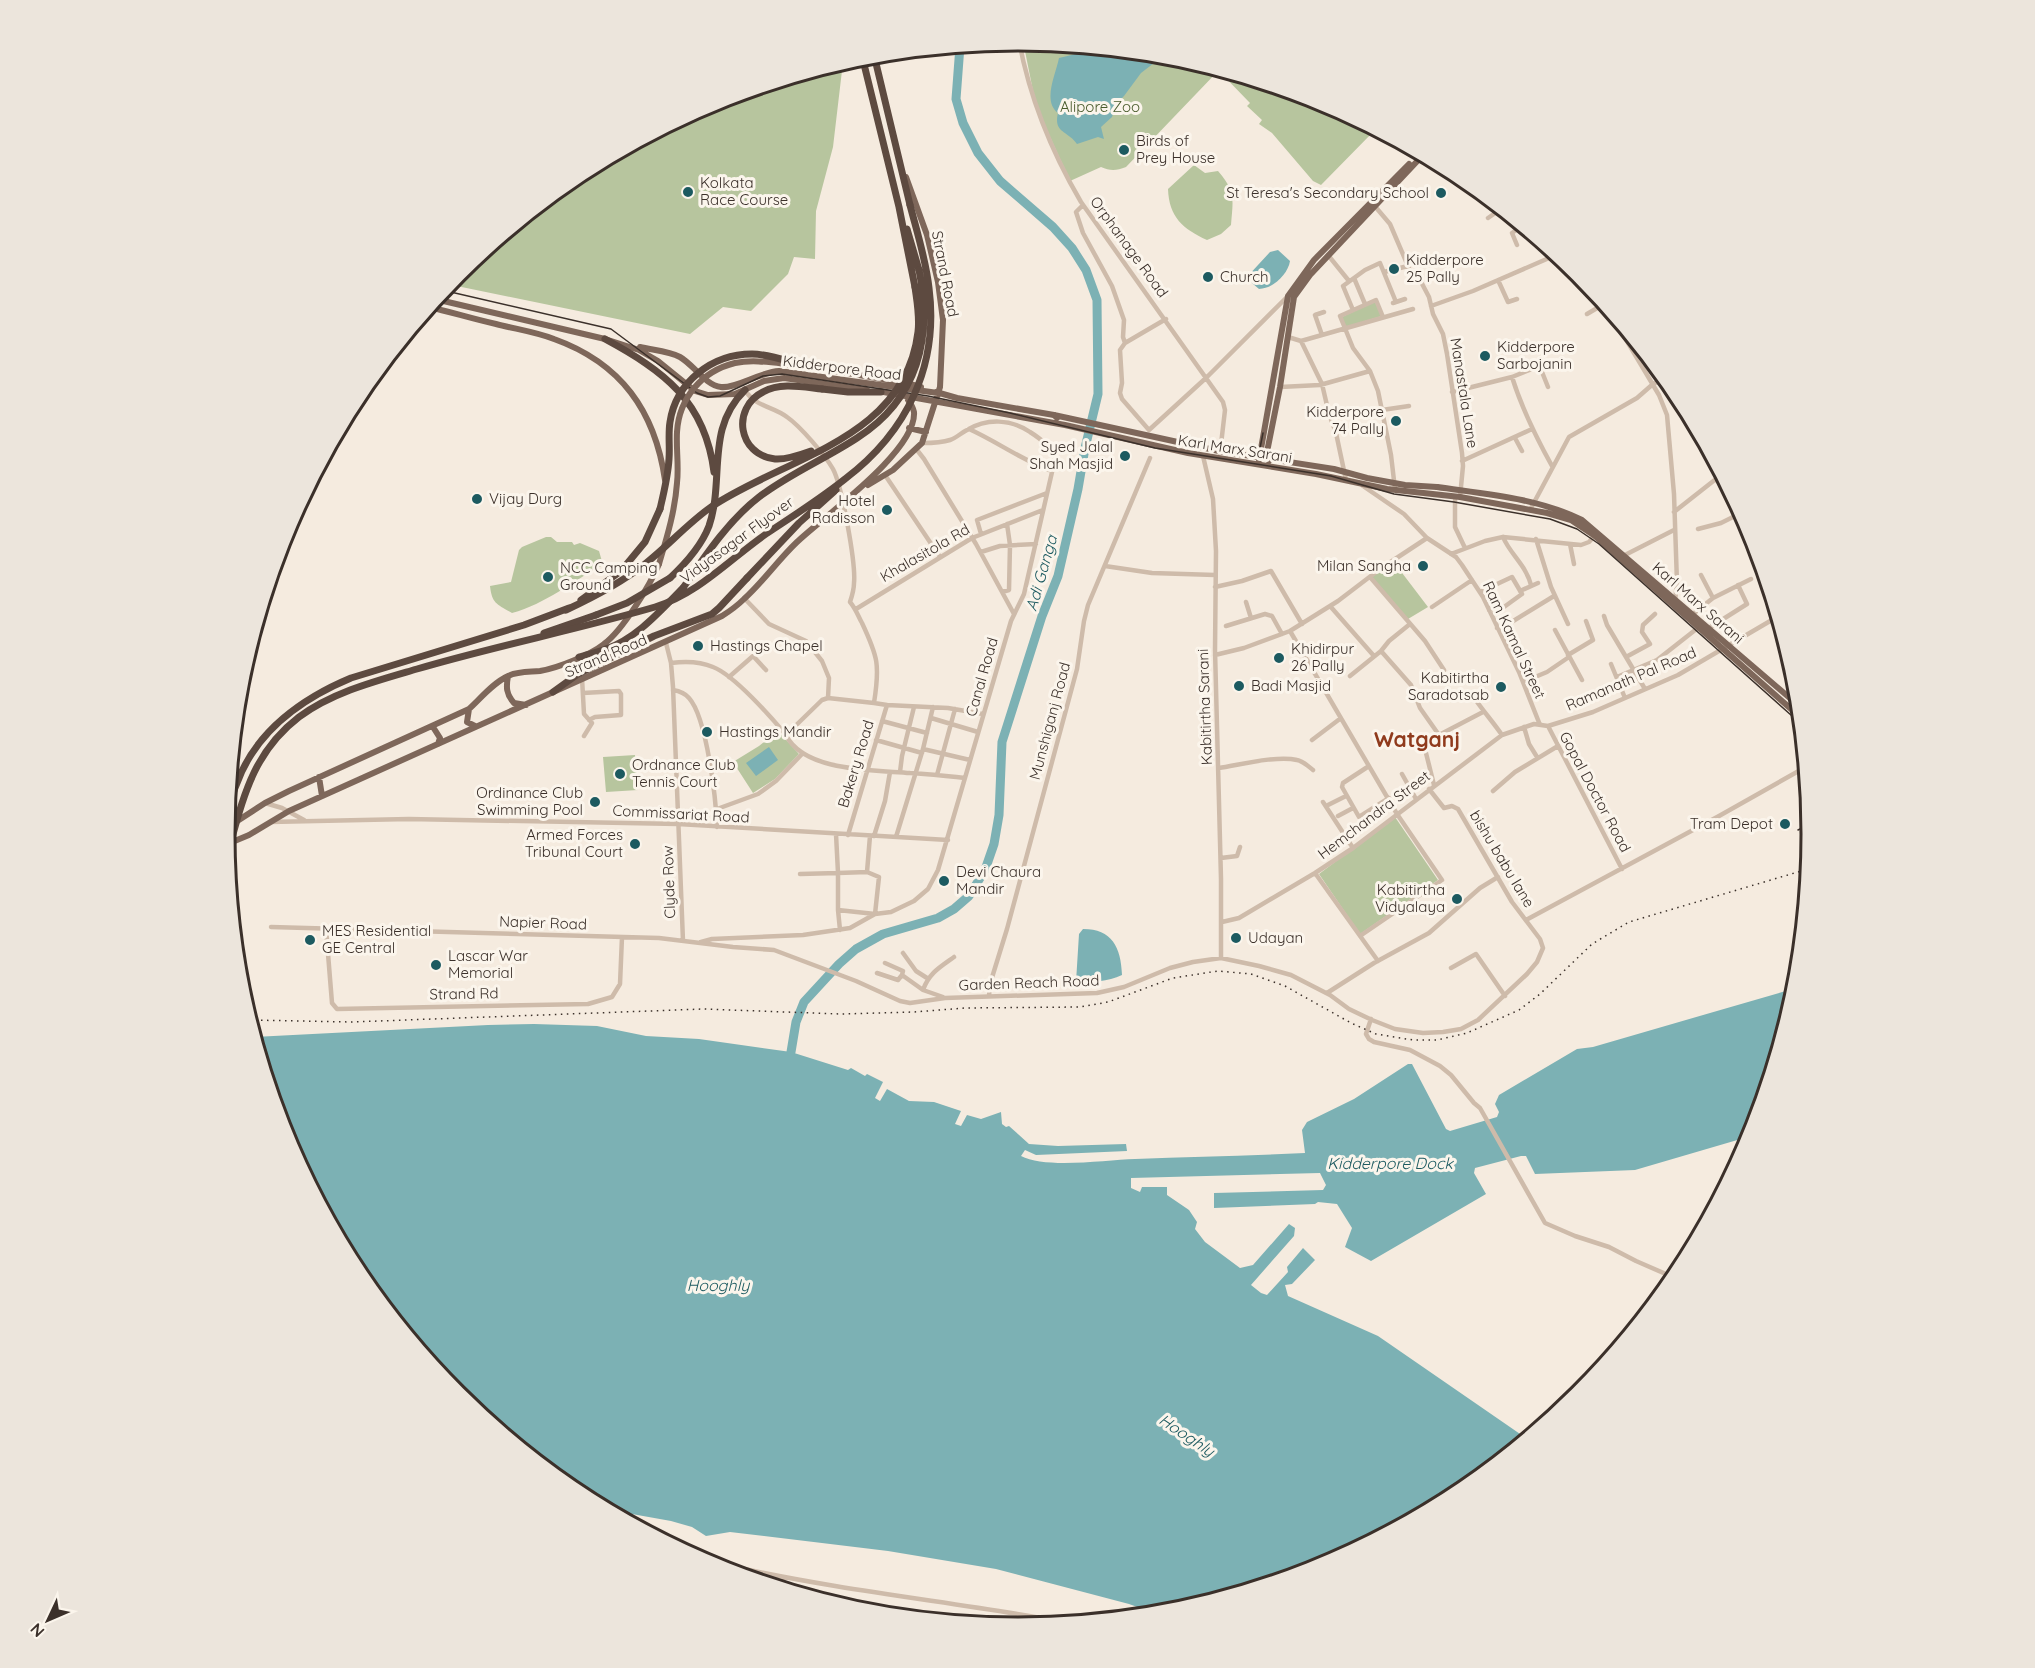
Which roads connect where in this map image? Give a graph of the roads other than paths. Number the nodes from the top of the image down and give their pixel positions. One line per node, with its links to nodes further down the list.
1 (1021, 51): 7 (street, Orphanage Road)
2 (875, 64): 4 (highway, Vidyasagar Flyover)
3 (865, 66): 8 (highway)
4 (897, 154): 54 (main road, Strand Road); 81 (highway, Vidyasagar Flyover, bridge)
5 (1415, 160): 6 (main road)
6 (1372, 204): 13 (main road); 15 (street, Manastala Lane); 19 (main road)
7 (1083, 205): 32 (street, Orphanage Road); 39 (street)
8 (899, 207): 69 (highway, bridge); 160 (highway, bridge)
9 (1495, 213): 10 (street)
10 (1488, 218)
11 (1516, 230): 12 (street)
12 (1517, 245)
13 (1328, 255): 17 (street); 19 (main road)
14 (1548, 258): 18 (street)
15 (1408, 266): 16 (street); 24 (street, Manastala Lane)
16 (1384, 272): 17 (street); 20 (street)
17 (1352, 279): 23 (street); 28 (street)
18 (1498, 280): 21 (street); 24 (street)
19 (1291, 297): 35 (main road); 43 (street); 76 (main road)
20 (1405, 299)
21 (1517, 299)
22 (444, 301): 36 (main road, Kidderpore Road)
23 (1365, 304): 28 (street); 31 (street)
24 (1431, 306): 53 (street, Manastala Lane)
25 (1597, 308): 30 (street)
26 (437, 309): 84 (main road, bridge)
27 (1413, 309): 31 (street)
28 (1353, 310): 33 (street)
29 (1324, 312): 34 (street)
30 (1587, 315)
31 (1386, 317): 33 (street)
32 (1166, 319): 39 (street); 43 (street, Orphanage Road)
33 (1344, 329): 34 (street); 42 (street)
34 (1322, 335): 37 (street)
35 (1288, 337): 37 (street); 49 (main road)
36 (605, 339): 38 (main road, Kidderpore Road); 85 (highway)
37 (1301, 341): 46 (street)
38 (614, 342): 48 (main road, Kidderpore Road); 55 (main road, Kidderpore Road)
39 (1125, 343): 43 (street)
40 (1634, 351): 47 (street)
41 (806, 366): 54 (main road, Strand Road); 84 (highway, bridge); 160 (main road, Strand Road, bridge)
42 (1370, 371): 46 (street); 60 (street)
43 (1207, 377): 74 (street, Orphanage Road)
44 (1512, 377): 50 (street); 53 (street); 65 (street)
45 (1657, 382): 47 (street)
46 (1322, 384): 49 (street); 82 (street)
47 (1653, 384): 77 (street); 93 (street)
48 (724, 387): 54 (main road, Kidderpore Road); 55 (main road)
49 (1280, 387): 78 (main road)
50 (1548, 387)
51 (746, 390): 52 (main road, Kidderpore Road); 55 (main road, Kidderpore Road); 85 (highway); 90 (street, Bakery Road)
52 (881, 392): 56 (main road, Kidderpore Road); 69 (highway, bridge)
53 (1452, 392): 75 (street, Manastala Lane)
54 (938, 393): 58 (main road, Strand Road); 61 (main road)
55 (725, 395)
56 (904, 396): 57 (main road, Kidderpore Road); 63 (main road)
57 (921, 398): 58 (main road, Karl Marx Sarani)
58 (935, 402): 62 (main road, Karl Marx Sarani); 66 (main road, Strand Road)
59 (1410, 406): 60 (street)
60 (1382, 410): 87 (street)
61 (1054, 415): 62 (main road); 89 (main road, bridge)
62 (1065, 425): 72 (main road, Karl Marx Sarani)
63 (909, 428): 66 (main road); 86 (main road, Strand Road)
64 (968, 428): 68 (street, Canal Road); 79 (street); 79 (street, Canal Road)
65 (1532, 429): 67 (street); 77 (street)
66 (926, 432): 68 (main road, Strand Road)
67 (1515, 438): 71 (street); 75 (street)
68 (922, 443): 70 (main road)
69 (828, 446): 134 (highway, bridge)
70 (916, 450): 80 (main road); 101 (street)
71 (1522, 451)
72 (1203, 456): 74 (main road, Karl Marx Sarani); 114 (street, Kabitirtha Sarani)
73 (1150, 458): 113 (street, Munshiganj Road)
74 (1219, 459): 76 (main road, Karl Marx Sarani)
75 (1462, 461): 89 (street, Manastala Lane)
76 (1258, 464): 78 (main road, Karl Marx Sarani)
77 (1552, 466): 91 (street)
78 (1272, 467): 82 (main road, Karl Marx Sarani)
79 (1052, 471): 88 (street, Canal Road)
80 (885, 475): 86 (main road); 110 (street)
81 (846, 479): 153 (highway, Vidyasagar Flyover, bridge); 176 (highway, bridge)
82 (1348, 480): 87 (main road, Karl Marx Sarani); 102 (street, Ram Kamal Street)
83 (1716, 480): 93 (street)
84 (666, 483): 134 (highway, bridge)
85 (716, 486): 153 (highway, bridge)
86 (861, 489): 90 (main road, Strand Road)
87 (1395, 489): 89 (main road, Karl Marx Sarani)
88 (1047, 493): 92 (street, Canal Road); 98 (street)
89 (1458, 496): 91 (main road, Karl Marx Sarani); 107 (street, Manastala Lane)
90 (843, 503): 128 (main road, Strand Road); 133 (street, Bakery Road)
91 (1531, 506): 99 (main road, Karl Marx Sarani)
92 (1043, 510): 95 (street, Khalasitola Rd); 104 (street, Canal Road)
93 (1674, 512): 97 (street)
94 (1734, 518): 96 (street)
95 (1007, 524): 98 (street, Khalasitola Rd); 106 (street)
96 (1698, 529)
97 (1674, 530): 111 (street); 130 (street)
98 (981, 534): 101 (street, Khalasitola Rd)
99 (1596, 534): 105 (street); 111 (main road, Karl Marx Sarani)
100 (1503, 537): 103 (street); 107 (street); 120 (street)
101 (972, 538): 108 (street); 110 (street, Khalasitola Rd)
102 (1426, 538): 109 (street, Ram Kamal Street); 116 (street)
103 (1536, 539): 105 (street); 126 (street)
104 (1036, 544): 106 (street); 136 (street, Canal Road)
105 (1570, 544): 112 (street)
106 (1010, 546): 108 (street); 124 (street)
107 (1465, 548): 109 (street)
108 (981, 552): 124 (street)
109 (1451, 554): 118 (street, Ram Kamal Street)
110 (940, 557): 133 (street, Khalasitola Rd)
111 (1623, 557): 130 (main road, Karl Marx Sarani)
112 (1574, 564)
113 (1105, 566): 114 (street); 288 (street, Munshiganj Road)
114 (1215, 575): 122 (street, Kabitirtha Sarani)
115 (1701, 575): 127 (street)
116 (1370, 577): 131 (street); 144 (street)
117 (1751, 579): 121 (street)
118 (1472, 580): 125 (street, Ram Kamal Street); 132 (street)
119 (1538, 583): 120 (street)
120 (1531, 585): 123 (street)
121 (1738, 585): 127 (street); 149 (street)
122 (1215, 587): 143 (street); 157 (street, Kabitirtha Sarani)
123 (1520, 591): 125 (street); 135 (street)
124 (1002, 592): 136 (street)
125 (1480, 592): 135 (street, Ram Kamal Street)
126 (1554, 596): 145 (street); 148 (street)
127 (1713, 598): 138 (street)
128 (745, 599): 154 (main road, Strand Road); 179 (street)
129 (1246, 602): 140 (street)
130 (1674, 602): 138 (main road, Karl Marx Sarani); 147 (main road)
131 (1330, 606): 143 (street); 158 (street)
132 (1432, 607)
133 (856, 609): 182 (street, Bakery Road)
134 (566, 610): 231 (highway)
135 (1489, 610): 148 (street, Ram Kamal Street)
136 (1014, 614): 191 (street, Canal Road)
137 (1655, 614): 161 (street)
138 (1693, 614): 149 (main road, Karl Marx Sarani)
139 (1604, 616): 161 (street)
140 (1251, 618): 146 (street); 152 (street)
141 (1586, 621): 159 (street)
142 (1771, 621): 155 (street, Ramanath Pal Road)
143 (1302, 624): 151 (street)
144 (1410, 624): 156 (street); 165 (street)
145 (1568, 624)
146 (1226, 626)
147 (1699, 627): 155 (main road); 166 (street)
148 (1497, 628): 173 (street, Ram Kamal Street)
149 (1709, 628): 155 (main road, Karl Marx Sarani)
150 (1555, 630): 159 (street)
151 (1290, 632): 152 (street); 193 (street)
152 (1282, 634): 157 (street)
153 (531, 638): 248 (highway, Vidyasagar Flyover, bridge)
154 (666, 643): 162 (street, Clyde Row); 171 (main road, Strand Road)
155 (1726, 647): 174 (street, Ramanath Pal Road); 178 (main road, Karl Marx Sarani); 187 (main road)
156 (1381, 651): 158 (street); 206 (street)
157 (1215, 655): 220 (street, Kabitirtha Sarani)
158 (1374, 656): 168 (street)
159 (1569, 656): 172 (street); 173 (street)
160 (579, 657): 167 (main road, Strand Road)
161 (1626, 657): 166 (street)
162 (671, 663): 169 (street); 175 (street, Clyde Row)
163 (1611, 664): 170 (street)
164 (766, 670): 169 (street)
165 (1444, 670)
166 (1635, 670): 170 (street); 174 (street)
167 (508, 676): 183 (main road); 189 (main road, Strand Road)
168 (1350, 676)
169 (729, 677): 205 (street)
170 (1617, 677): 180 (street)
171 (582, 678): 176 (main road, Strand Road); 177 (street)
172 (1582, 680)
173 (1523, 682): 197 (street, Ram Kamal Street)
174 (1645, 689): 180 (street, Ramanath Pal Road)
175 (673, 690): 239 (street); 247 (street, Clyde Row)
176 (553, 692): 183 (main road, Strand Road)
177 (583, 693): 194 (street); 194 (street)
178 (1788, 697)
179 (828, 698): 182 (street); 205 (street)
180 (1625, 698): 199 (street, Ramanath Pal Road)
181 (1476, 699): 190 (street)
182 (874, 703): 184 (street, Bakery Road)
183 (526, 705): 198 (main road, Strand Road)
184 (887, 705): 185 (street); 195 (street, Bakery Road)
185 (914, 707): 186 (street); 202 (street)
186 (933, 707): 188 (street); 192 (street)
187 (1790, 707)
188 (954, 709): 191 (street); 196 (street)
189 (470, 710): 198 (main road); 200 (main road, Strand Road)
190 (1483, 712): 206 (street); 207 (street)
191 (983, 714): 203 (street, Canal Road)
192 (931, 718): 196 (street); 204 (street)
193 (1341, 718): 210 (street); 219 (street)
194 (589, 720): 208 (street)
195 (882, 721): 202 (street); 209 (street, Bakery Road)
196 (952, 723): 203 (street); 216 (street)
197 (1539, 725): 199 (street, Ramanath Pal Road); 201 (street, Hemchandra Street)
198 (476, 726): 211 (main road, Strand Road)
199 (1548, 726): 212 (street, Gopal Doctor Road)
200 (433, 727): 211 (main road); 229 (main road, Strand Road)
201 (1524, 727): 207 (street, Hemchandra Street); 217 (street)
202 (909, 728): 204 (street); 213 (street)
203 (978, 732): 218 (street, Canal Road)
204 (927, 733): 214 (street)
205 (786, 735): 215 (street)
206 (1439, 735): 232 (street)
207 (1502, 735): 232 (street, Hemchandra Street)
208 (584, 736)
209 (876, 740): 213 (street); 221 (street, Bakery Road)
210 (1312, 740)
211 (438, 744): 234 (main road, Strand Road)
212 (1558, 746): 217 (street); 259 (street, Gopal Doctor Road)
213 (903, 749): 214 (street); 225 (street)
214 (923, 751): 216 (street); 226 (street)
215 (803, 753): 221 (street); 239 (street)
216 (944, 753): 218 (street); 228 (street)
217 (1537, 757): 233 (street)
218 (970, 760): 230 (street, Canal Road)
219 (1369, 766): 235 (street); 236 (street)
220 (1219, 768): 222 (street); 258 (street, Kabitirtha Sarani)
221 (866, 770): 224 (street); 251 (street, Bakery Road)
222 (1313, 770)
223 (1798, 771): 259 (street)
224 (890, 772): 225 (street); 252 (street)
225 (900, 772): 226 (street)
226 (916, 773): 228 (street); 253 (street)
227 (1402, 774): 237 (street)
228 (937, 775): 230 (street)
229 (319, 777): 234 (main road); 238 (main road, Strand Road)
230 (965, 778): 254 (street, Canal Road)
231 (236, 784)
232 (1431, 787): 237 (street, Hemchandra Street); 264 (street, bishu babu lane)
233 (1493, 791)
234 (322, 796): 241 (main road, Strand Road)
235 (1346, 796): 240 (street); 257 (street)
236 (1389, 798): 240 (street); 242 (street)
237 (1416, 799): 242 (street, Hemchandra Street)
238 (266, 803): 241 (street); 246 (main road, Strand Road)
239 (717, 808): 249 (street)
240 (1353, 808): 243 (street)
241 (289, 811): 244 (street); 245 (main road, Strand Road)
242 (1397, 814): 257 (street, Hemchandra Street); 272 (street)
243 (1338, 816)
244 (304, 820): 245 (street, Commissariat Road); 247 (street, Commissariat Road)
245 (269, 822): 255 (main road, Strand Road)
246 (235, 823)
247 (678, 824): 249 (street, Commissariat Road); 274 (street, Clyde Row)
248 (235, 827)
249 (717, 827): 250 (street, Commissariat Road)
250 (836, 834): 251 (street, Commissariat Road); 261 (street)
251 (848, 835): 252 (street, Commissariat Road)
252 (872, 836): 253 (street, Commissariat Road); 260 (street)
253 (896, 837): 254 (street, Commissariat Road)
254 (948, 840): 266 (street, Canal Road)
255 (235, 841)
256 (1240, 847): 258 (street)
257 (1353, 848): 262 (street, Hemchandra Street)
258 (1221, 858): 268 (street, Kabitirtha Sarani)
259 (1622, 869): 267 (street)
260 (867, 872): 261 (street); 266 (street)
261 (838, 873): 263 (street); 265 (street)
262 (1315, 873): 268 (street, Hemchandra Street); 272 (street)
263 (800, 874)
264 (1498, 878): 267 (street, bishu babu lane); 279 (street)
265 (838, 910): 266 (street); 271 (street)
266 (875, 914): 271 (street, Canal Road)
267 (1526, 920): 289 (street, bishu babu lane)
268 (1222, 922): 278 (street, Kabitirtha Sarani)
269 (271, 927): 270 (street, Napier Road)
270 (326, 929): 273 (street, Napier Road); 273 (street, Strand Rd)
271 (840, 930): 275 (street, Canal Road)
272 (1360, 936): 279 (street)
273 (622, 937): 274 (street, Napier Road)
274 (683, 941): 275 (street, Napier Road)
275 (698, 943): 280 (street, Napier Road)
276 (903, 953): 285 (street)
277 (954, 957): 285 (street)
278 (1221, 958): 287 (street, Garden Reach Road); 288 (street, Garden Reach Road)
279 (1378, 961): 287 (street)
280 (811, 963): 290 (street, Garden Reach Road)
281 (885, 963): 284 (street)
282 (1451, 968): 289 (street)
283 (877, 973): 284 (street)
284 (902, 975): 286 (street)
285 (927, 978): 286 (street)
286 (922, 990): 290 (street)
287 (1327, 993): 291 (street, Garden Reach Road)
288 (989, 996): 290 (street, Garden Reach Road)
289 (1505, 996): 291 (street, Garden Reach Road)
290 (945, 998)
291 (1371, 1019): 292 (street)
292 (1666, 1274)
293 (757, 1571): 294 (street)
294 (783, 1577): 295 (street); 296 (street)
295 (783, 1580)
296 (1034, 1616)

